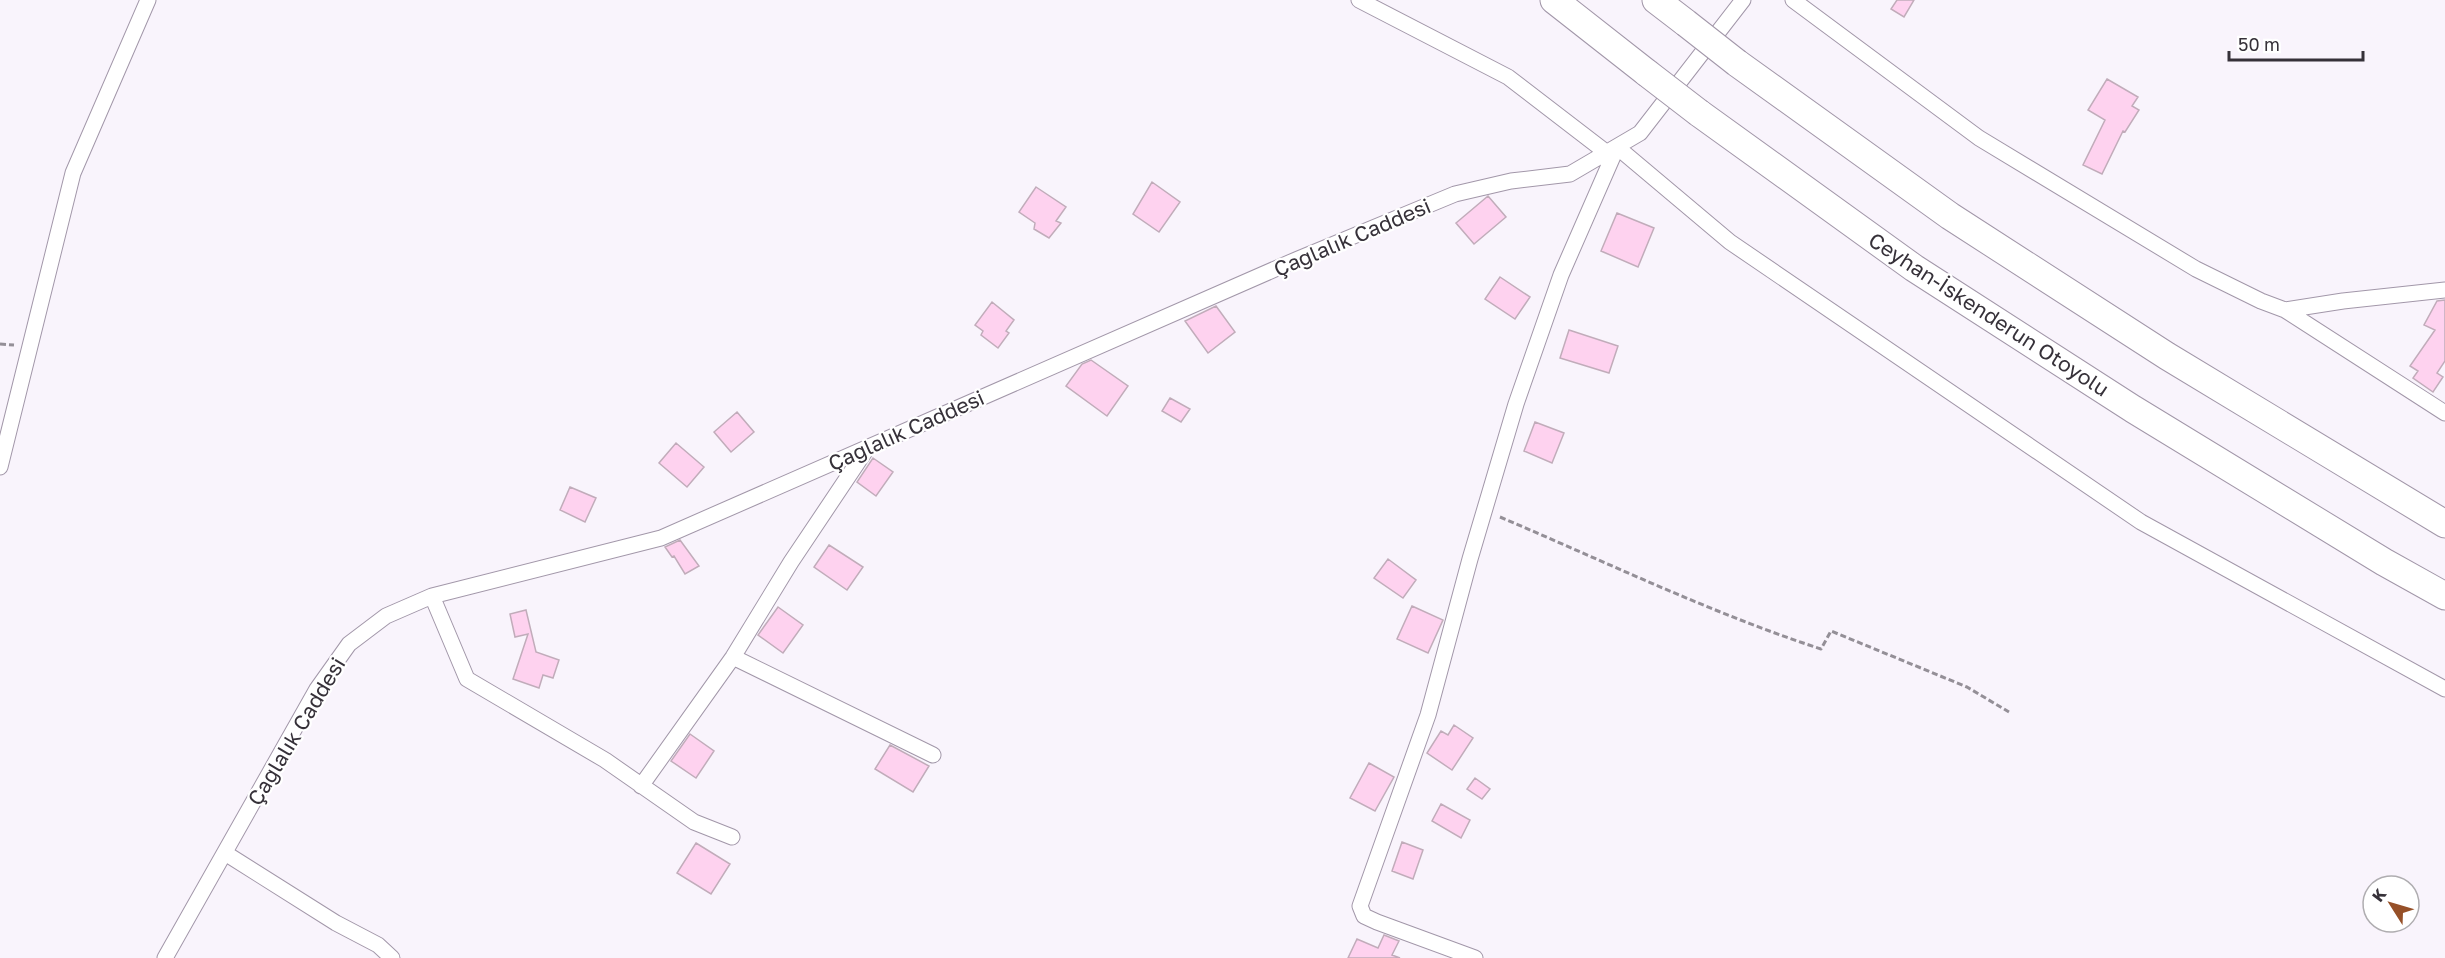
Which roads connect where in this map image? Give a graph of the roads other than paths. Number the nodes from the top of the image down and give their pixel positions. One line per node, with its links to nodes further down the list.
1 (148, 0): 12 (street)
2 (1359, 0): 7 (street)
3 (1554, 0): 15 (highway, Ceyhan-İskenderun Otoyolu, bridge)
4 (1656, 0): 13 (highway, bridge)
5 (1743, 0): 7 (street, Çağlalık Caddesi)
6 (1793, 0): 9 (street)
7 (1612, 150): 11 (street, Çağlalık Caddesi); 17 (street); 24 (street)
8 (2445, 290): 9 (street)
9 (2284, 310): 10 (street)
10 (2445, 413)
11 (868, 447): 14 (street, Çağlalık Caddesi); 16 (street)
12 (0, 467)
13 (2445, 524)
14 (432, 596): 19 (street); 21 (street, Çağlalık Caddesi)
15 (2445, 596)
16 (733, 657): 18 (street); 19 (street)
17 (2445, 689)
18 (933, 755)
19 (641, 786): 20 (street)
20 (732, 837)
21 (225, 853): 22 (street, Çağlalık Caddesi); 23 (street)
22 (165, 958)
23 (392, 958)
24 (1475, 958)

